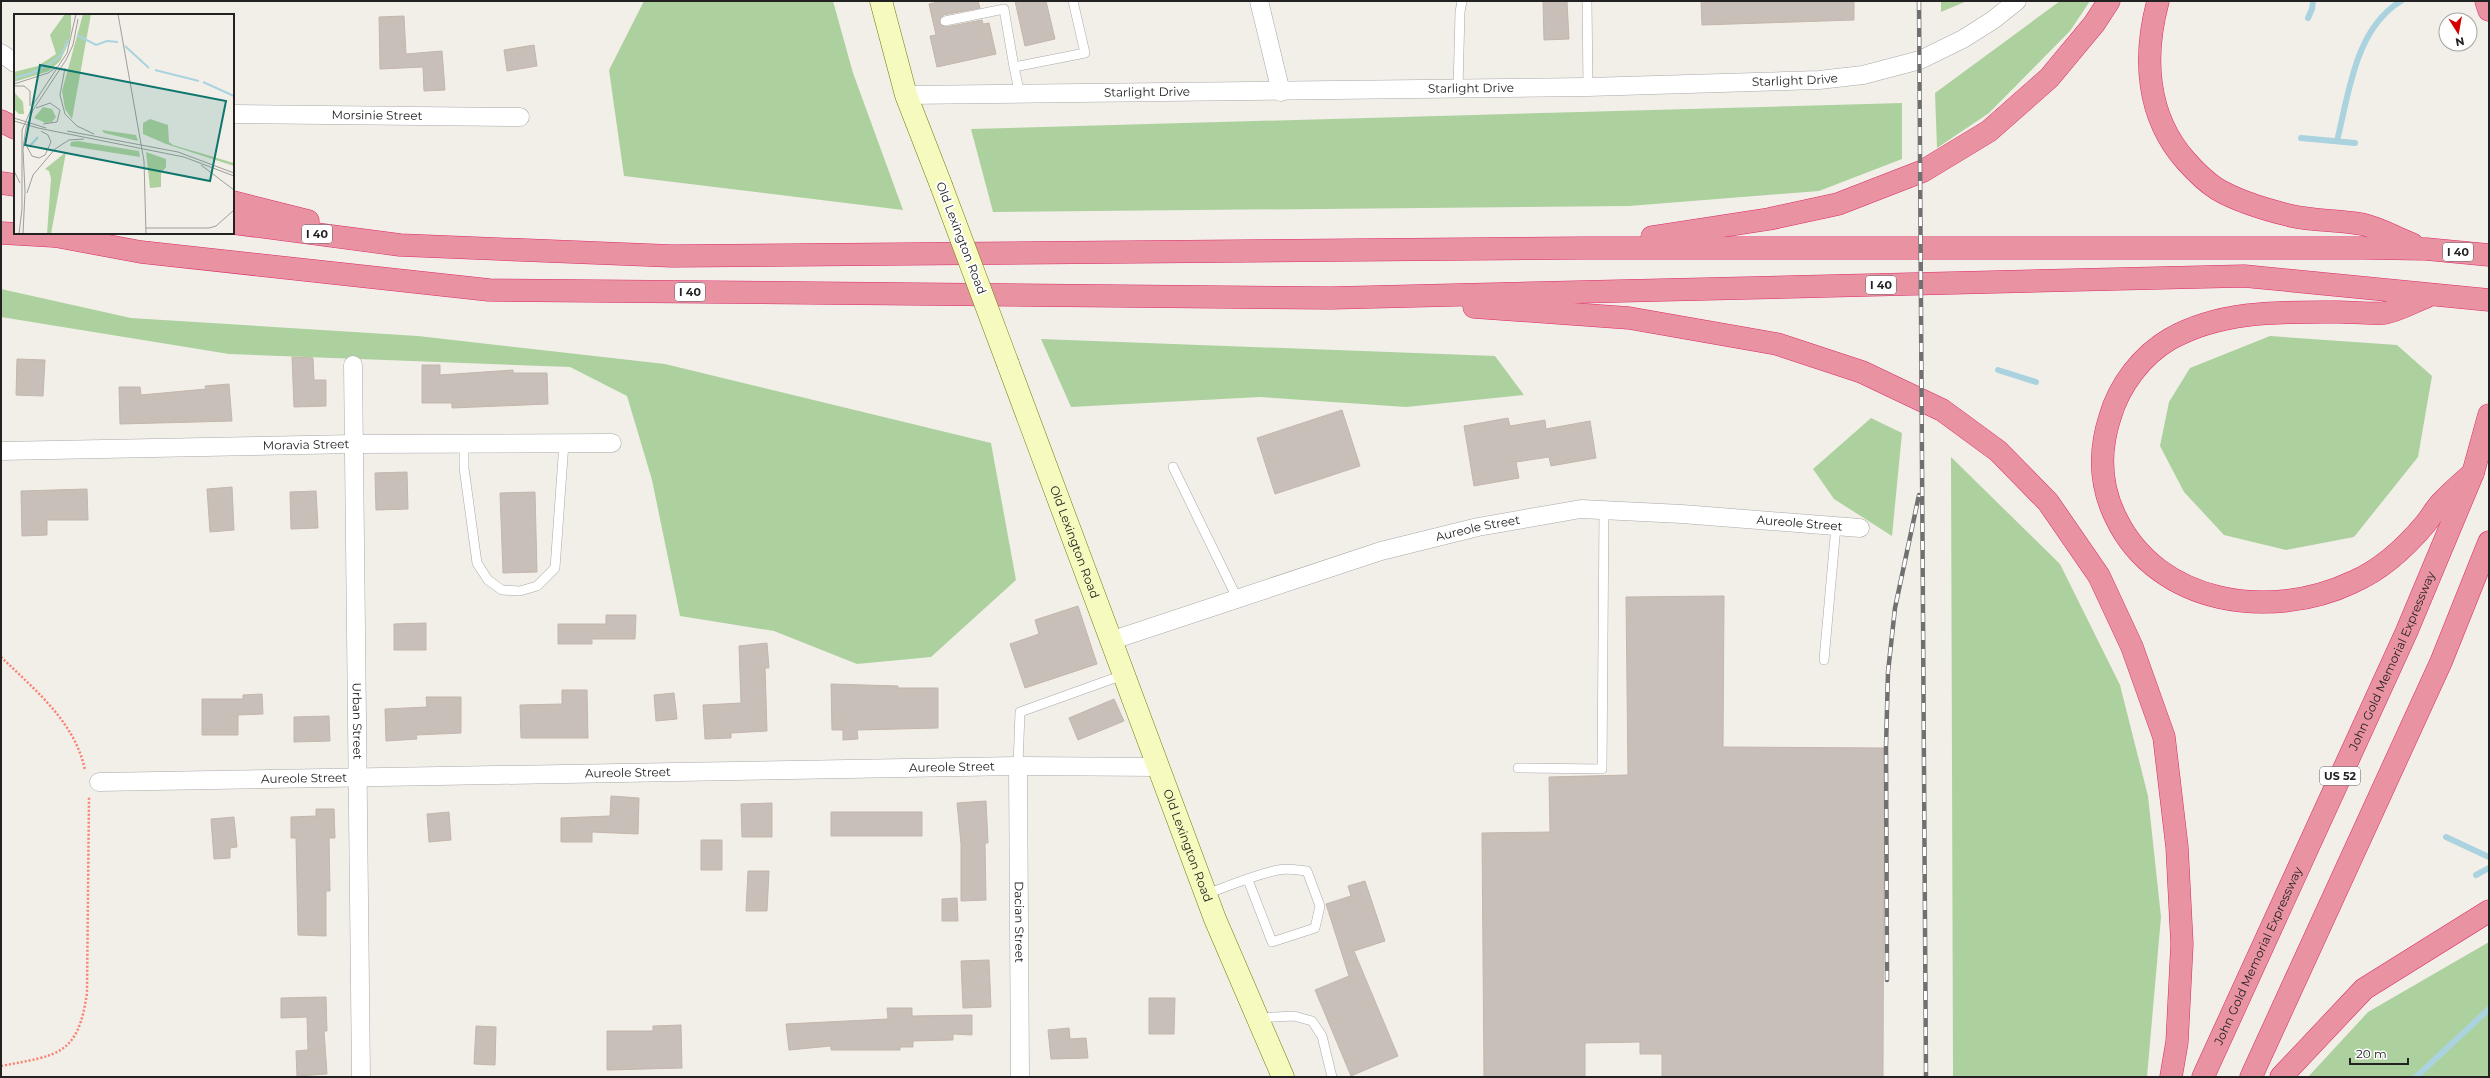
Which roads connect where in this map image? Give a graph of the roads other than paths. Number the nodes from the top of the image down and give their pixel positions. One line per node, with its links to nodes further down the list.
1 (881, 1): 18 (main road, Old Lexington Road)
2 (1073, 1): 14 (lane)
3 (1259, 1): 17 (street)
4 (1462, 1): 16 (lane)
5 (1587, 1): 15 (lane)
6 (2017, 1): 15 (street, Starlight Drive)
7 (2109, 1): 34 (highway)
8 (2158, 1): 35 (highway)
9 (2486, 1): 10 (highway)
10 (2489, 10)
11 (945, 21): 14 (lane)
12 (1, 54): 13 (street)
13 (14, 62)
14 (1014, 67): 19 (lane)
15 (1588, 87): 16 (street, Starlight Drive)
16 (1458, 89): 17 (street, Starlight Drive)
17 (1281, 92): 19 (street, Starlight Drive)
18 (906, 95): 19 (street, Starlight Drive); 54 (main road, Old Lexington Road, bridge)
19 (1020, 95)
20 (234, 114): 21 (street, Morsinie Street)
21 (520, 117)
22 (1, 121): 23 (highway)
23 (14, 128)
24 (1, 183): 25 (highway)
25 (14, 185)
26 (234, 202): 33 (highway)
27 (234, 223): 33 (highway, I 40)
28 (1, 225): 29 (highway)
29 (14, 228)
30 (1, 233): 31 (highway)
31 (14, 233)
32 (46, 234): 38 (highway, I 40)
33 (400, 245): 34 (highway, I 40)
34 (1582, 248): 35 (highway, I 40)
35 (2426, 250): 36 (highway, I 40)
36 (2489, 255)
37 (2431, 295): 38 (highway, I 40); 39 (highway, I 40); 48 (highway)
38 (1331, 298): 70 (highway)
39 (2489, 300)
40 (353, 365): 45 (street, Urban Street)
41 (2489, 415): 48 (highway, John Gold Memorial Expressway)
42 (464, 443): 43 (street, Moravia Street); 43 (lane); 45 (street, Moravia Street)
43 (564, 443): 44 (street, Moravia Street)
44 (612, 443)
45 (354, 444): 46 (street, Moravia Street); 60 (street, Urban Street)
46 (1, 451)
47 (1173, 467): 53 (lane)
48 (2473, 473): 71 (highway, John Gold Memorial Expressway / US 52)
49 (1604, 510): 50 (street, Aureole Street); 53 (street, Aureole Street); 59 (lane)
50 (1836, 526): 51 (street, Aureole Street); 55 (lane)
51 (1860, 528)
52 (2489, 542): 72 (highway)
53 (1238, 600): 54 (street, Aureole Street)
54 (1110, 641): 56 (main road, Old Lexington Road)
55 (1824, 660)
56 (1123, 675): 57 (lane); 58 (main road, Old Lexington Road)
57 (1018, 766): 58 (street, Aureole Street); 60 (street, Aureole Street); 67 (street, Dacian Street)
58 (1158, 767): 63 (main road, Old Lexington Road)
59 (1518, 768)
60 (357, 777): 61 (street, Aureole Street); 66 (street, Urban Street)
61 (91, 784)
62 (1248, 880): 62 (lane); 63 (lane)
63 (1206, 894): 65 (main road, Old Lexington Road)
64 (2489, 911): 73 (highway)
65 (1258, 1018): 68 (main road, Old Lexington Road); 69 (lane)
66 (361, 1077)
67 (1020, 1077)
68 (1283, 1077)
69 (1332, 1077)
70 (2171, 1077)
71 (2203, 1077)
72 (2251, 1077)
73 (2281, 1077)

